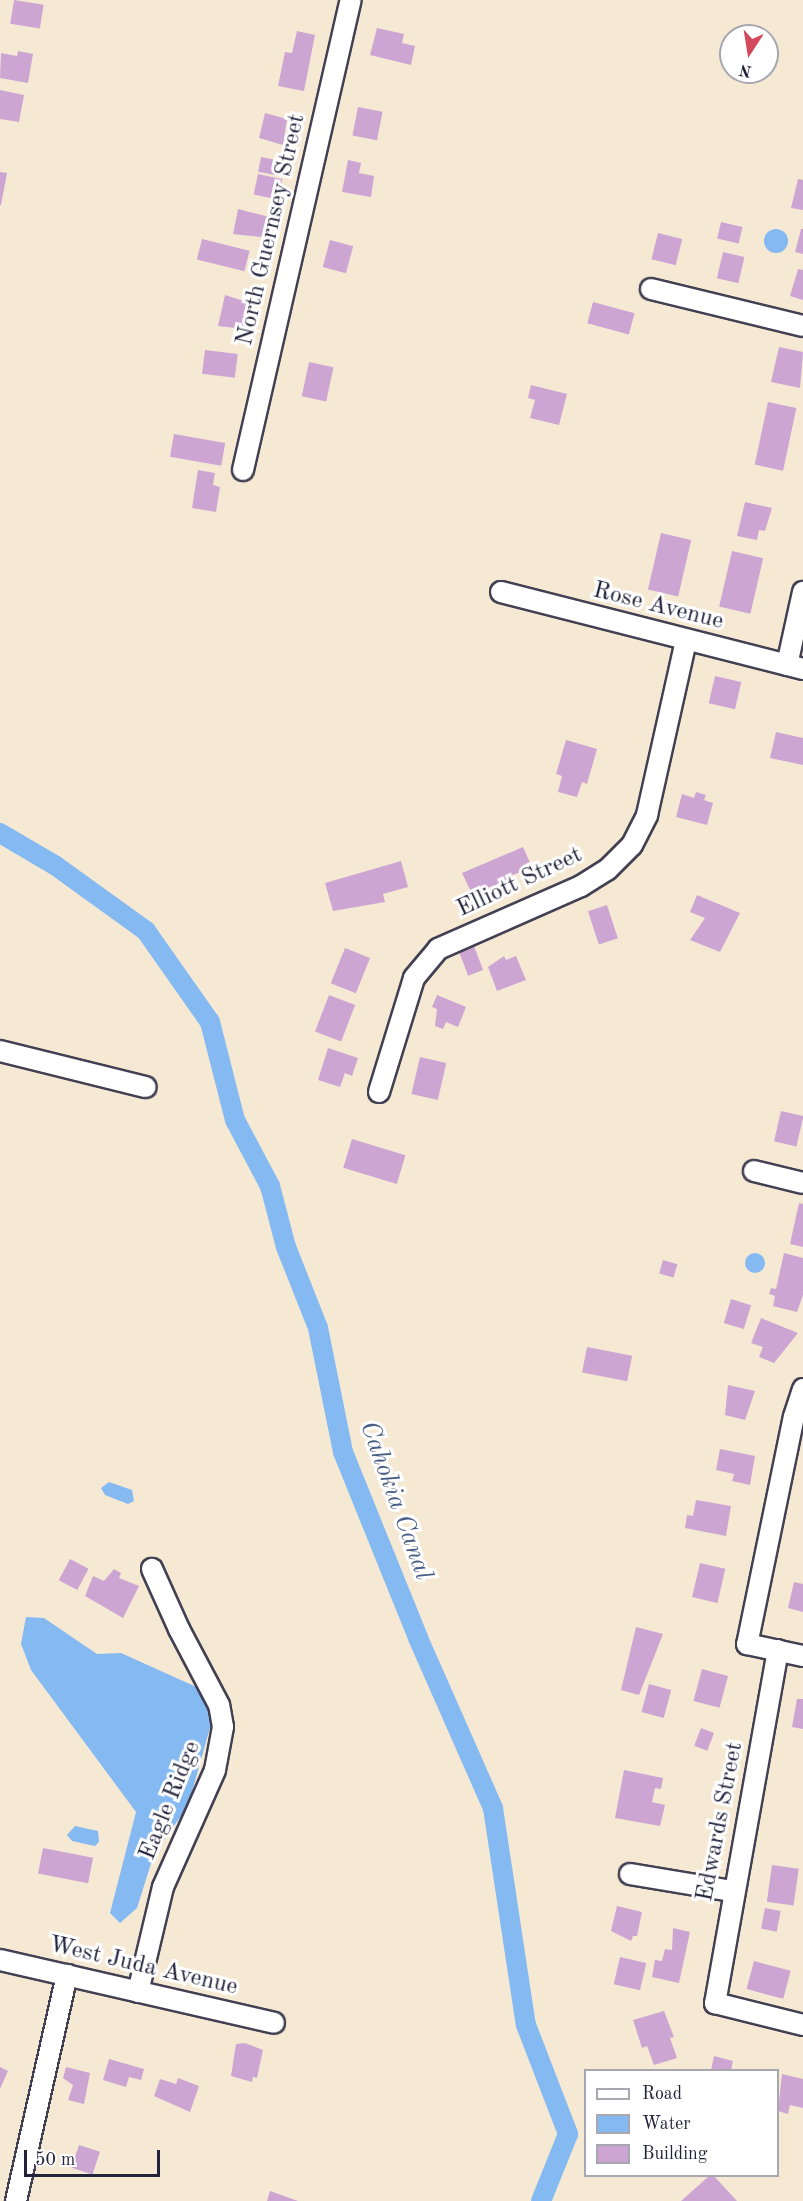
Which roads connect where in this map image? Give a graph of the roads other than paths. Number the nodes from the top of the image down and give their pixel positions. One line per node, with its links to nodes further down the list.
1 (351, 0): 4 (street, North Guernsey Street)
2 (651, 289): 3 (street)
3 (803, 326)
4 (243, 470)
5 (501, 592): 7 (street, Rose Avenue)
6 (803, 592): 8 (street)
7 (686, 641): 8 (street, Rose Avenue); 11 (street, Elliott Street)
8 (795, 667)
9 (0, 1051): 10 (street)
10 (146, 1088)
11 (379, 1092)
12 (754, 1171): 13 (street)
13 (803, 1183)
14 (803, 1389): 16 (street)
15 (152, 1569): 22 (street, Eagle Ridge)
16 (778, 1650): 17 (street); 19 (street, Edwards Street)
17 (803, 1656)
18 (630, 1874): 19 (street)
19 (732, 1890): 24 (street, Edwards Street)
20 (0, 1960): 21 (street, West Juda Avenue)
21 (67, 1975): 22 (street, West Juda Avenue); 25 (street)
22 (138, 1992): 23 (street, West Juda Avenue)
23 (274, 2023)
24 (803, 2025)
25 (16, 2201)

